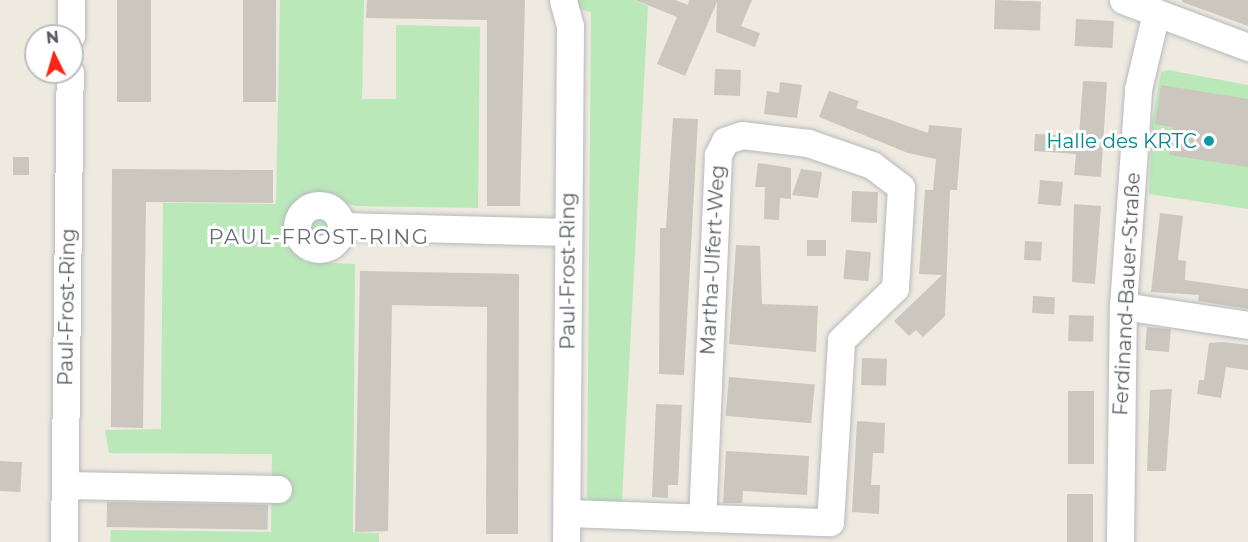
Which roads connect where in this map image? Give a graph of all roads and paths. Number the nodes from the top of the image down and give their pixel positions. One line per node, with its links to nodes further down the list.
1 (71, 0): 5 (street)
2 (563, 0): 9 (street, Paul-Frost-Ring)
3 (1123, 0): 4 (street)
4 (1156, 13): 6 (street); 10 (street, Ferdinand-Bauer-Straße)
5 (71, 24)
6 (1248, 47)
7 (70, 84): 12 (street, Paul-Frost-Ring)
8 (342, 226): 9 (street)
9 (568, 232): 14 (street, Paul-Frost-Ring)
10 (1123, 306): 11 (street); 18 (street, Ferdinand-Bauer-Straße)
11 (1248, 325)
12 (65, 485): 13 (street); 16 (street, Paul-Frost-Ring)
13 (278, 489)
14 (567, 513): 15 (street, Martha-Ulfert-Weg); 17 (street, Paul-Frost-Ring)
15 (702, 516): 15 (street, Martha-Ulfert-Weg)
16 (64, 542)
17 (566, 542)
18 (1120, 542)

